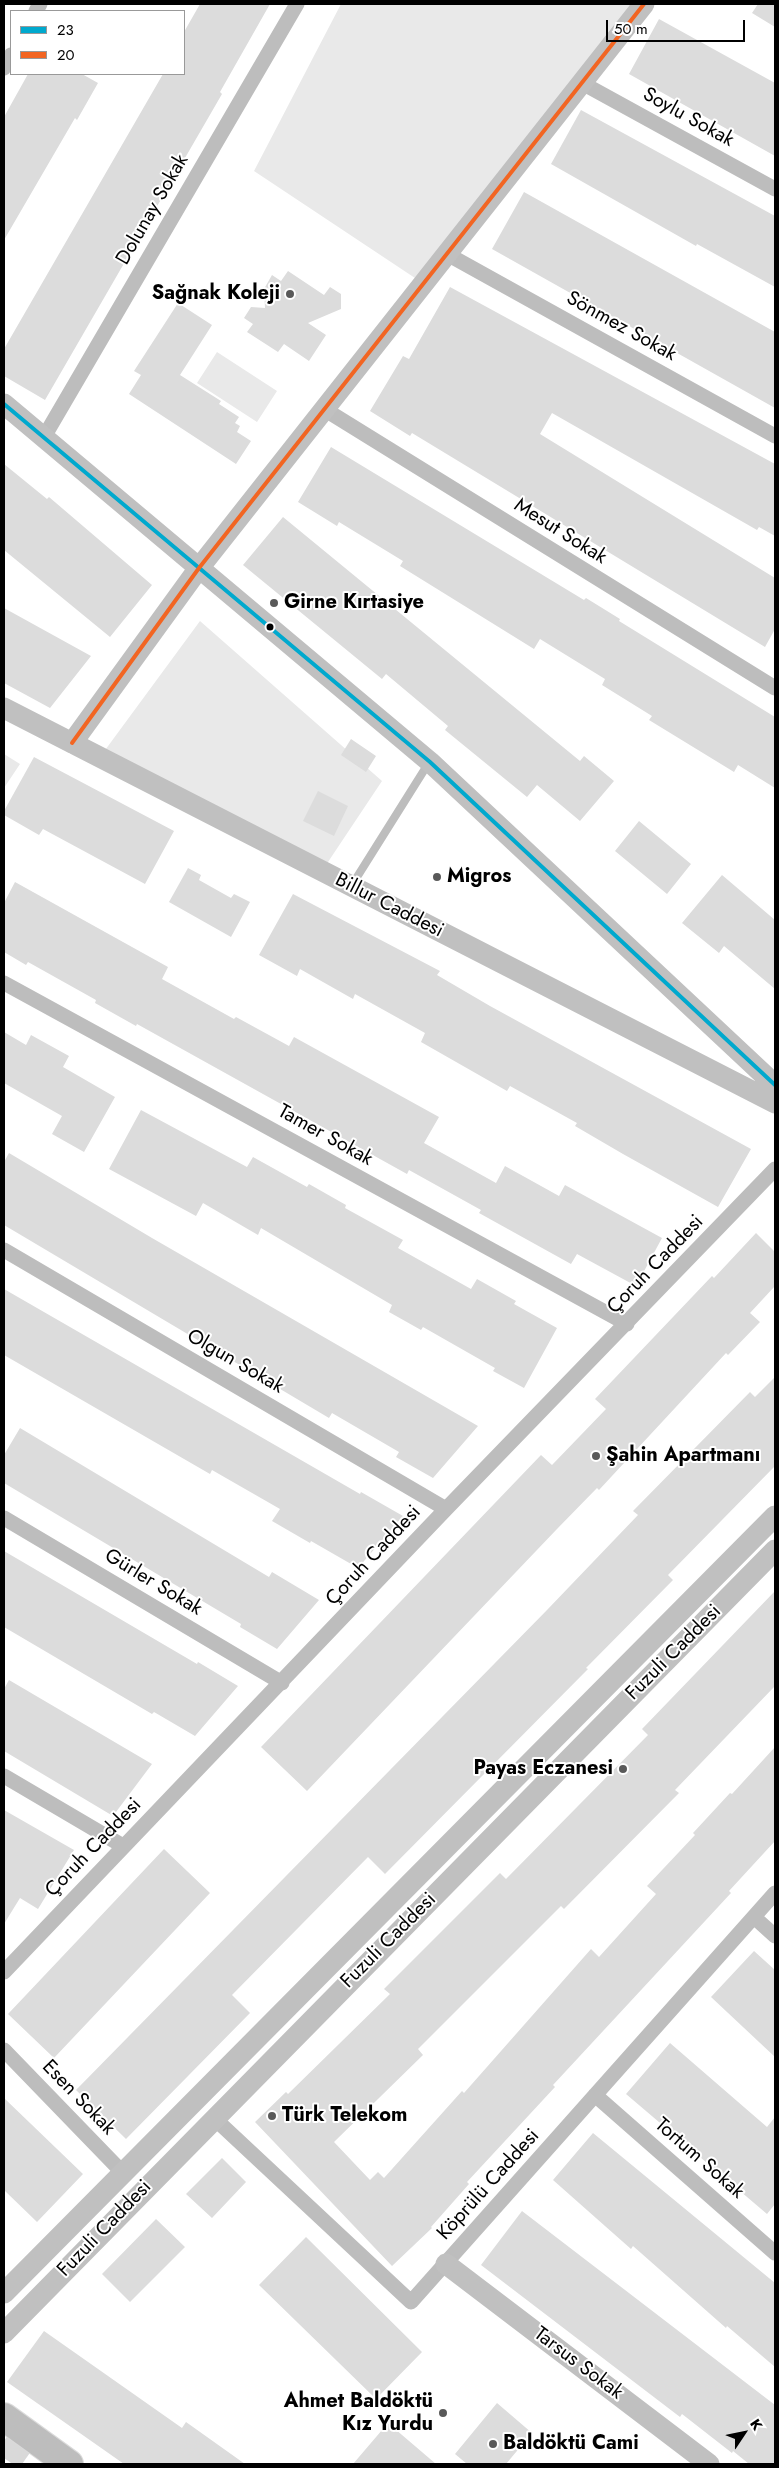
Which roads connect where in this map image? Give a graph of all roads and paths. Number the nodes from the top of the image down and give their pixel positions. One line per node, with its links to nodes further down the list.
1 (297, 4): 11 (street, Dolunay Sokak)
2 (644, 4): 5 (street)
3 (10, 57): 4 (street)
4 (4, 68)
5 (582, 82): 6 (street, Soylu Sokak); 7 (street)
6 (775, 189)
7 (447, 254): 9 (street); 10 (street, Sönmez Sokak)
8 (4, 404): 11 (street)
9 (324, 409): 12 (street); 13 (street, Mesut Sokak)
10 (775, 436)
11 (44, 437): 12 (street)
12 (199, 568): 15 (street); 16 (street)
13 (775, 688)
14 (4, 708): 15 (street, Billur Caddesi)
15 (72, 743): 17 (street, Billur Caddesi)
16 (430, 762): 17 (lane); 19 (street)
17 (351, 886): 20 (street, Billur Caddesi)
18 (4, 982): 23 (street, Tamer Sokak)
19 (775, 1086)
20 (775, 1103)
21 (775, 1169): 23 (street, Çoruh Caddesi)
22 (4, 1250): 24 (street, Olgun Sokak)
23 (627, 1324): 24 (street, Çoruh Caddesi)
24 (446, 1509): 28 (street, Çoruh Caddesi)
25 (775, 1516): 38 (street, Fuzuli Caddesi)
26 (4, 1518): 28 (street, Gürler Sokak)
27 (775, 1550): 37 (street, Fuzuli Caddesi)
28 (282, 1683): 30 (street, Çoruh Caddesi)
29 (4, 1776): 30 (street)
30 (123, 1846): 34 (street, Çoruh Caddesi)
31 (775, 1893): 32 (street, Köprülü Caddesi)
32 (754, 1917): 33 (street); 36 (street, Köprülü Caddesi)
33 (775, 1936)
34 (4, 1972)
35 (4, 2050): 38 (street, Esen Sokak)
36 (596, 2096): 39 (street, Tortum Sokak); 40 (street, Köprülü Caddesi)
37 (214, 2118): 40 (street, Köprülü Caddesi); 42 (street, Fuzuli Caddesi)
38 (123, 2173): 41 (street, Fuzuli Caddesi)
39 (775, 2253)
40 (446, 2264): 45 (street, Tarsus Sokak)
41 (4, 2293)
42 (4, 2333)
43 (4, 2417): 44 (highway)
44 (69, 2464)
45 (709, 2464)

